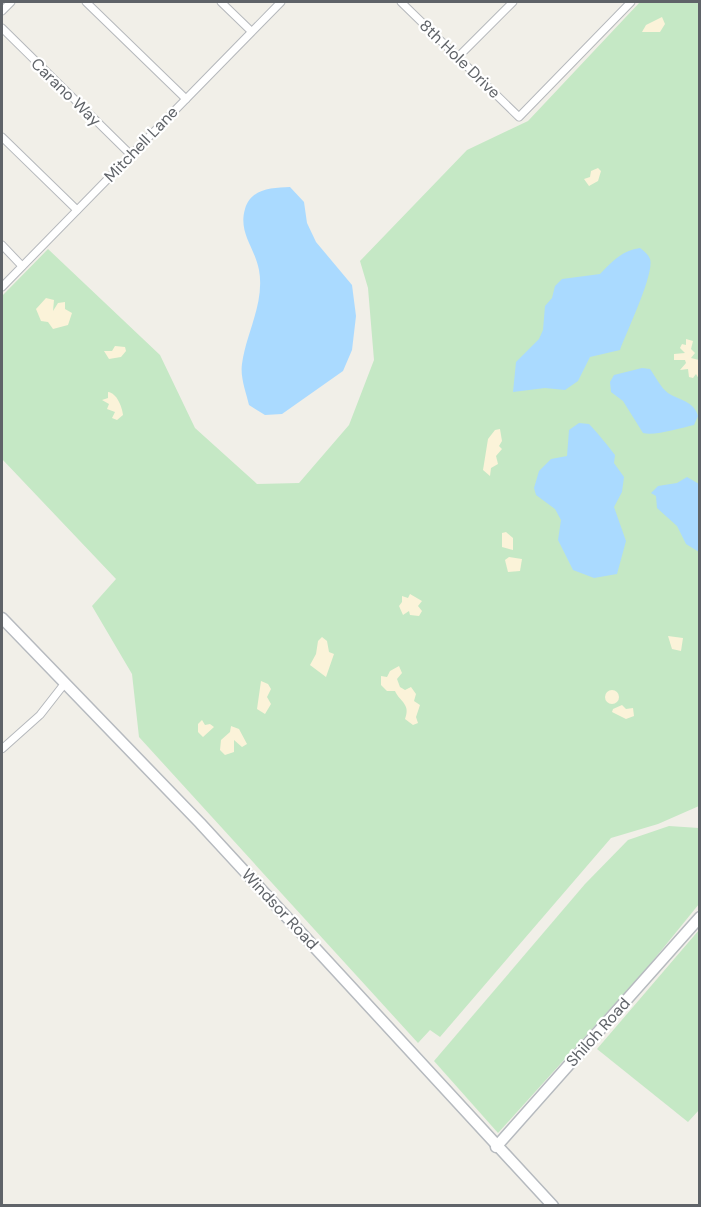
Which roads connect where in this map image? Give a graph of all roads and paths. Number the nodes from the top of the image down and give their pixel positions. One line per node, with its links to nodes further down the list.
1 (11, 2): 8 (street)
2 (86, 2): 12 (street)
3 (221, 2): 10 (street)
4 (281, 2): 10 (street, Mitchell Lane)
5 (401, 2): 11 (street, 8th Hole Drive)
6 (513, 2): 11 (street)
7 (631, 2): 11 (street, 8th Hole Drive)
8 (2, 11)
9 (2, 28): 14 (street, Carano Way)
10 (251, 31): 12 (street, Mitchell Lane)
11 (458, 57)
12 (186, 99): 14 (street, Mitchell Lane)
13 (2, 136): 15 (street)
14 (131, 155): 15 (street, Mitchell Lane)
15 (77, 210): 17 (street, Mitchell Lane)
16 (2, 245): 17 (street)
17 (22, 266): 18 (street, Mitchell Lane)
18 (2, 287)
19 (2, 618): 20 (main road, Windsor Road)
20 (65, 683): 21 (street); 23 (main road, Windsor Road)
21 (2, 750)
22 (699, 917): 23 (main road, Shiloh Road)
23 (496, 1147): 24 (main road, Windsor Road)
24 (553, 1206)

